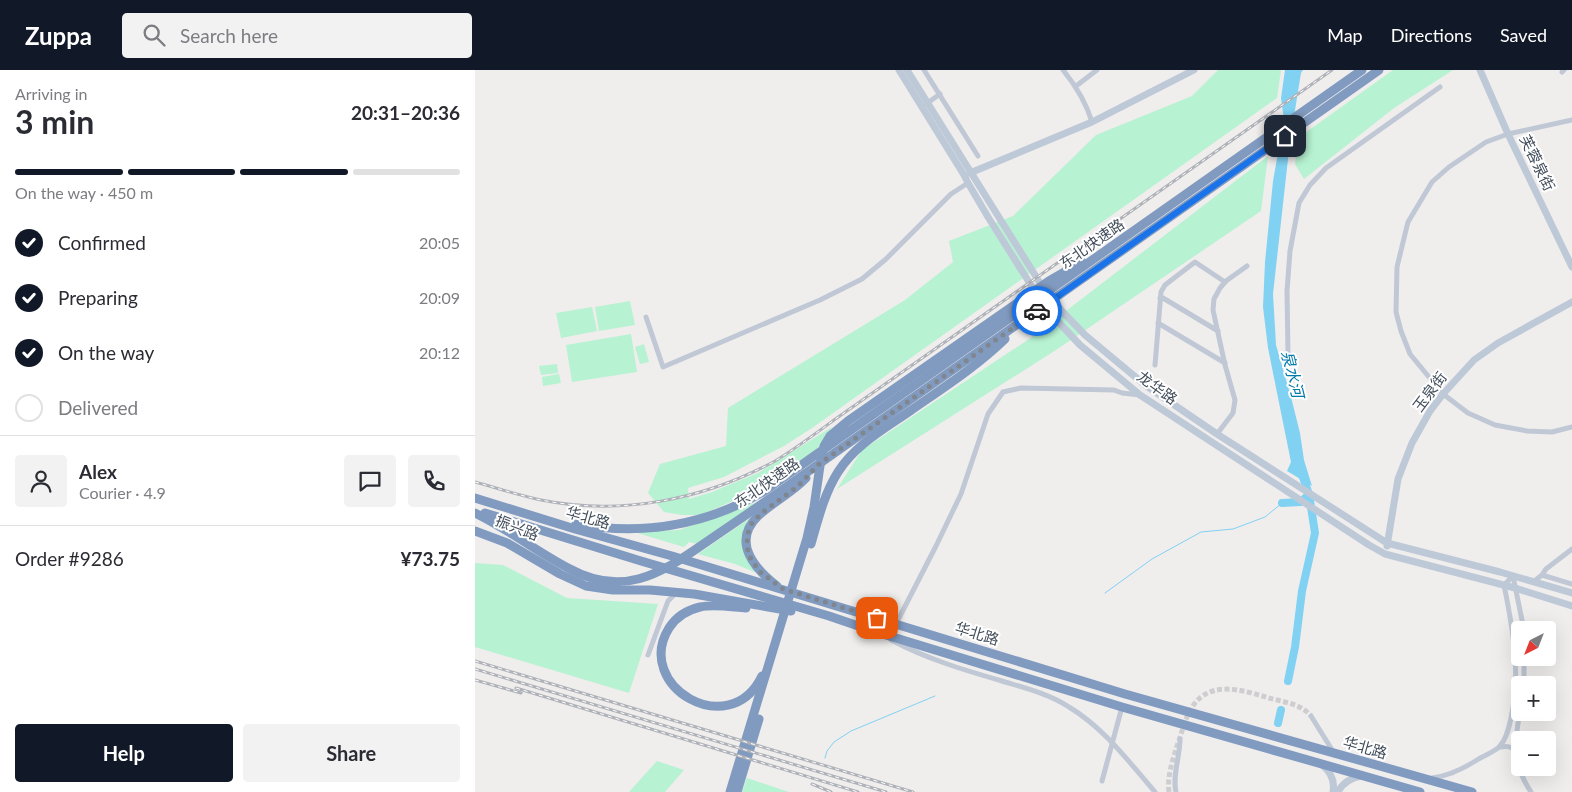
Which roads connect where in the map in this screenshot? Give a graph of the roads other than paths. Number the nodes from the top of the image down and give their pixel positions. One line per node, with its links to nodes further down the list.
1 (899, 70): 13 (street, 龙华路)
2 (907, 70): 13 (street, 龙华路)
3 (924, 70): 12 (street)
4 (1063, 70): 10 (street)
5 (1097, 70): 10 (street)
6 (1194, 70): 15 (street)
7 (1362, 70): 20 (highway, 东北快速路)
8 (1379, 70): 27 (highway, 东北快速路)
9 (1480, 70): 16 (street, 芙蓉泉街)
10 (1076, 86): 15 (street)
11 (1440, 87): 30 (street)
12 (940, 94): 13 (street); 17 (street)
13 (925, 104): 18 (street, 龙华路)
14 (1572, 120): 16 (street)
15 (1091, 122): 18 (street)
16 (1508, 134): 22 (street, 芙蓉泉街); 33 (street)
17 (978, 156)
18 (968, 174): 19 (street, 龙华路); 36 (street, 龙华路)
19 (968, 183): 26 (street); 34 (street, 龙华路)
20 (1112, 247): 40 (highway, 东北快速路); 62 (highway)
21 (1247, 266): 23 (street)
22 (1572, 268)
23 (1225, 282): 24 (street); 29 (street)
24 (1160, 298): 28 (street); 29 (street)
25 (1572, 302): 33 (street, 玉泉街)
26 (645, 317)
27 (1029, 317): 37 (highway, 东北快速路); 62 (highway)
28 (1158, 323): 31 (street); 32 (street)
29 (1218, 331): 31 (street)
30 (1288, 355)
31 (1225, 363): 36 (street)
32 (1155, 365)
33 (1443, 394): 35 (street); 42 (street, 玉泉街)
34 (1140, 395): 44 (street, 龙华路); 59 (street)
35 (1572, 427)
36 (1217, 434): 42 (street, 龙华路)
37 (819, 464): 45 (highway, 东北快速路); 53 (highway)
38 (475, 498): 40 (highway, 华北路)
39 (475, 511): 45 (highway); 57 (highway, 华北路)
40 (531, 516): 53 (highway, 华北路)
41 (475, 529): 45 (highway, 振兴路); 52 (highway)
42 (1387, 544): 44 (street, 玉泉街); 47 (street, 龙华路)
43 (1572, 549): 46 (street)
44 (1385, 554): 50 (street, 龙华路)
45 (548, 556)
46 (1542, 575): 48 (street); 49 (street)
47 (1513, 576): 48 (street, 龙华路); 50 (street); 51 (street)
48 (1533, 582): 54 (street, 龙华路)
49 (1572, 584)
50 (1504, 585): 51 (street, 龙华路); 66 (street)
51 (1515, 588): 55 (street, 龙华路); 58 (street)
52 (677, 592): 56 (highway); 61 (street)
53 (788, 592): 59 (highway, 华北路)
54 (1572, 593)
55 (1572, 606)
56 (771, 608): 57 (highway); 62 (highway)
57 (829, 616): 60 (highway, 华北路)
58 (1521, 621)
59 (896, 624): 68 (highway, 华北路)
60 (873, 631): 63 (highway, 华北路); 76 (street)
61 (648, 655)
62 (769, 668): 74 (highway); 75 (highway)
63 (1122, 707): 69 (highway, 华北路); 73 (street)
64 (1311, 716): 68 (street)
65 (1180, 740): 77 (street)
66 (1500, 747): 67 (street); 72 (street)
67 (1511, 747)
68 (1335, 754): 72 (highway, 华北路)
69 (1319, 764): 70 (highway, 华北路); 78 (street)
70 (1362, 776): 79 (street); 80 (highway, 华北路)
71 (1522, 776): 82 (street)
72 (1425, 779): 81 (highway, 华北路)
73 (1102, 781)
74 (729, 792)
75 (737, 792)
76 (1155, 792)
77 (1176, 792)
78 (1333, 792)
79 (1338, 792)
80 (1420, 792)
81 (1471, 792)
82 (1531, 792)

